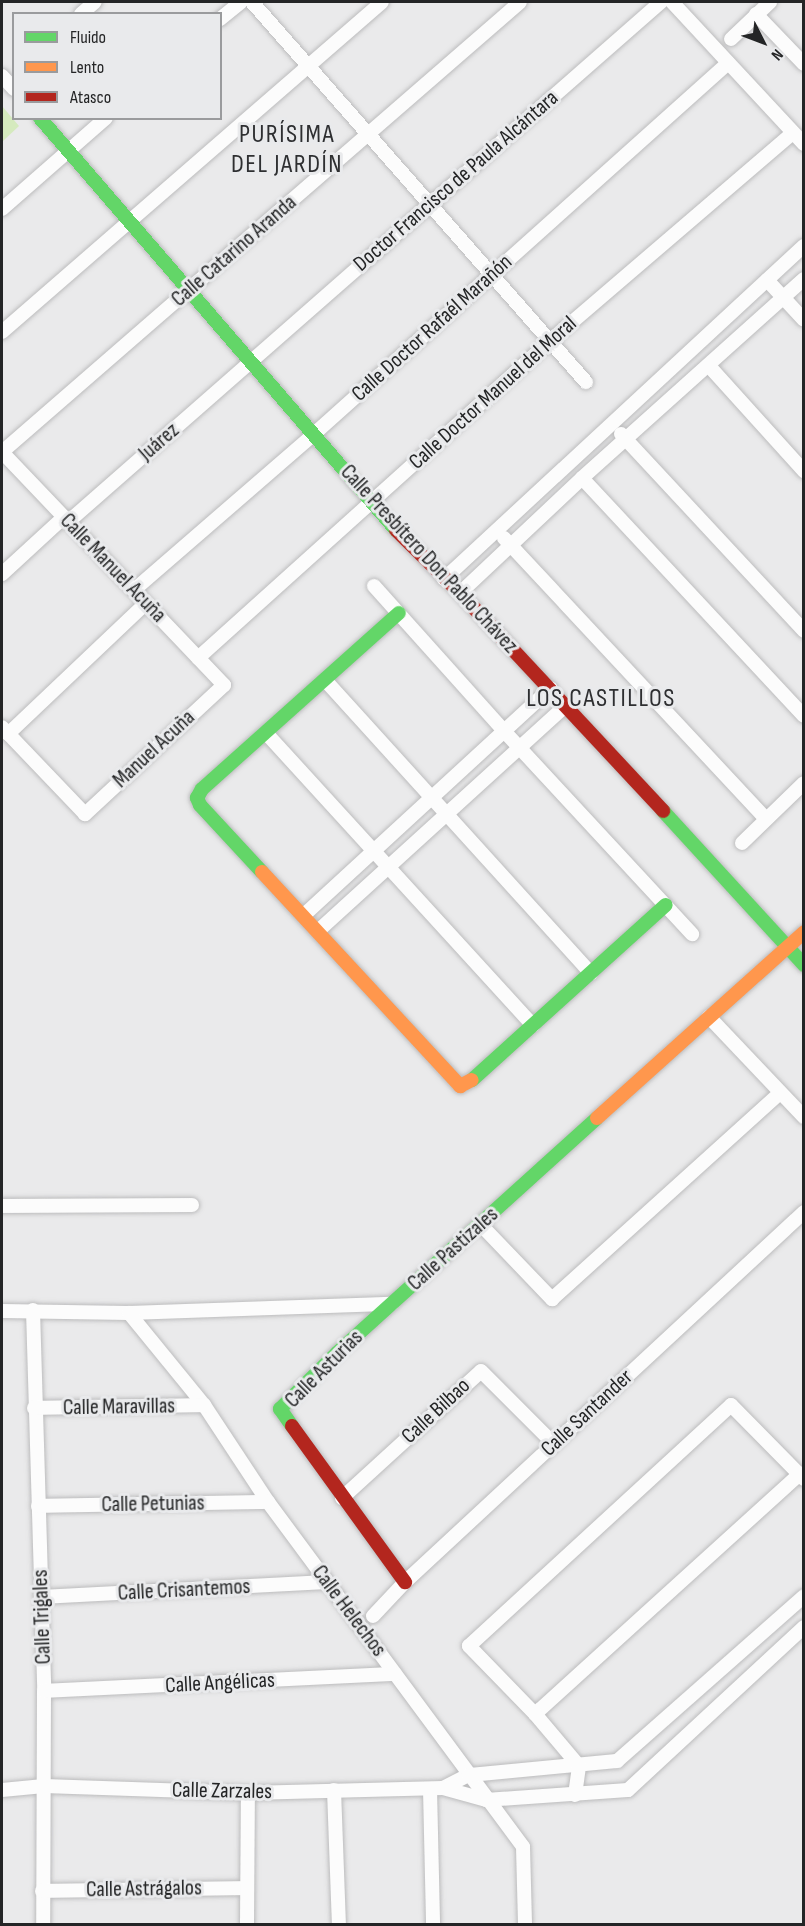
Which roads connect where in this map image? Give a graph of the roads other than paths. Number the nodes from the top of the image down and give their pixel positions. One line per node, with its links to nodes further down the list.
1 (95, 2): 9 (street)
2 (241, 2): 11 (street)
3 (252, 2): 15 (street)
4 (382, 2): 15 (street)
5 (520, 2): 19 (street, Calle Catarino Aranda)
6 (661, 2): 22 (street, Doctor Francisco de Paula Alcántara)
7 (672, 2): 13 (street)
8 (770, 2): 10 (street)
9 (83, 12)
10 (756, 14): 12 (street); 14 (street)
11 (222, 17)
12 (731, 39)
13 (728, 63): 18 (street); 26 (street, Calle Doctor Rafaél Marañón)
14 (804, 64)
15 (309, 67): 19 (street); 24 (street)
16 (42, 120): 21 (street, Calle Presbítero Don Pablo Chávez)
17 (104, 120): 21 (street)
18 (792, 133): 20 (street); 33 (street, Calle Doctor Manuel del Moral)
19 (368, 134): 22 (street); 29 (street, Calle Catarino Aranda)
20 (804, 144)
21 (69, 151): 23 (street); 24 (street, Calle Presbítero Don Pablo Chávez)
22 (429, 204): 26 (street); 34 (street, Doctor Francisco de Paula Alcántara)
23 (2, 209)
24 (130, 223): 29 (street, Calle Presbítero Don Pablo Chávez); 32 (street)
25 (804, 246): 28 (street)
26 (491, 276): 33 (street); 38 (street, Calle Doctor Rafaél Marañón)
27 (804, 279): 30 (street)
28 (767, 280): 30 (street); 37 (street)
29 (189, 290): 34 (street, Calle Presbítero Don Pablo Chávez); 40 (street, Calle Catarino Aranda)
30 (783, 298): 31 (street); 35 (street)
31 (804, 320)
32 (2, 332)
33 (550, 341): 36 (street); 43 (street, Calle Doctor Manuel del Moral)
34 (250, 362): 38 (street, Calle Presbítero Don Pablo Chávez); 44 (street, Juárez)
35 (709, 366): 39 (street); 41 (street)
36 (586, 382)
37 (614, 423): 39 (street); 45 (street)
38 (314, 434): 43 (street, Calle Presbítero Don Pablo Chávez); 50 (street, Calle Doctor Rafaél Marañón)
39 (625, 440): 42 (street); 54 (street)
40 (2, 452): 44 (street, Calle Manuel Acuña)
41 (804, 471)
42 (582, 478): 46 (street); 60 (street)
43 (371, 502): 48 (street, Calle Presbítero Don Pablo Chávez); 55 (street, Calle Doctor Manuel del Moral)
44 (66, 519): 47 (street, Juárez); 50 (street, Calle Manuel Acuña)
45 (497, 529): 46 (street); 48 (street)
46 (510, 545): 51 (street); 68 (street)
47 (2, 574)
48 (444, 579): 51 (street, Calle Presbítero Don Pablo Chávez)
49 (374, 586): 53 (street)
50 (134, 590): 52 (street, Calle Manuel Acuña)
51 (460, 593): 58 (street, Calle Presbítero Don Pablo Chávez)
52 (146, 603): 55 (street, Calle Manuel Acuña); 61 (street)
53 (399, 613): 56 (street); 62 (street)
54 (804, 631)
55 (198, 658): 57 (street, Calle Manuel Acuña)
56 (325, 680): 63 (street); 66 (street)
57 (224, 685): 61 (street, Manuel Acuña)
58 (551, 688): 59 (street, Calle Presbítero Don Pablo Chávez); 62 (street)
59 (566, 705): 64 (street); 77 (street, Calle Presbítero Don Pablo Chávez)
60 (804, 716)
61 (5, 730)
62 (504, 731): 64 (street); 66 (street)
63 (266, 733): 70 (street); 73 (street)
64 (518, 747): 67 (street); 72 (street)
65 (804, 783): 68 (street)
66 (431, 797): 67 (street); 70 (street)
67 (446, 812): 71 (street); 79 (street)
68 (765, 818): 69 (street)
69 (742, 843)
70 (373, 850): 71 (street); 73 (street)
71 (387, 866): 74 (street); 81 (street)
72 (666, 905): 76 (street); 79 (street)
73 (304, 915): 74 (street)
74 (318, 931): 81 (street)
75 (804, 932): 77 (street, Calle Pastizales)
76 (692, 934)
77 (786, 947): 78 (street, Calle Presbítero Don Pablo Chávez); 80 (street, Calle Pastizales)
78 (804, 965)
79 (591, 973): 81 (street)
80 (709, 1017): 82 (street); 87 (street, Calle Pastizales)
81 (533, 1025)
82 (780, 1093): 83 (street); 87 (street)
83 (804, 1117)
84 (192, 1205): 85 (street)
85 (2, 1206)
86 (804, 1212): 94 (street, Calle Santander)
87 (481, 1225): 88 (street, Calle Pastizales)
88 (392, 1304): 91 (street, Calle Pastizales); 96 (street, Calle Asturias)
89 (33, 1310): 90 (street, Calle Pastizales); 91 (street, Calle Pastizales); 93 (street, Calle Trigales)
90 (2, 1311)
91 (129, 1313): 92 (street, Calle Helechos)
92 (204, 1405): 93 (street, Calle Maravillas); 97 (street, Calle Helechos)
93 (34, 1408): 98 (street, Calle Trigales)
94 (554, 1444): 96 (street, Calle Bilbao); 100 (street, Calle Santander)
95 (802, 1476): 107 (street); 107 (street)
96 (342, 1498): 100 (street)
97 (268, 1502): 98 (street, Calle Petunias); 99 (street, Calle Helechos)
98 (38, 1506): 102 (street, Calle Trigales)
99 (327, 1582): 102 (street, Calle Crisantemos); 105 (street, Calle Helechos)
100 (405, 1582): 103 (street, Calle Santander)
101 (804, 1596): 108 (street)
102 (41, 1597): 106 (street, Calle Trigales)
103 (372, 1616)
104 (804, 1627): 115 (street, Calle Zarzales)
105 (395, 1674): 106 (street, Calle Angélicas); 109 (street, Calle Helechos)
106 (45, 1691): 110 (street, Calle Trigales)
107 (535, 1714): 108 (street)
108 (579, 1766): 109 (street); 115 (street)
109 (469, 1775): 111 (street, Calle Zarzales); 116 (street, Calle Helechos)
110 (44, 1786): 112 (street, Calle Zarzales); 114 (street, Calle Zarzales); 118 (street, Calle Trigales)
111 (437, 1789): 113 (street, Calle Zarzales); 116 (street, Calle Zarzales); 122 (street)
112 (2, 1790)
113 (334, 1790): 114 (street, Calle Zarzales); 121 (street)
114 (248, 1793): 117 (street)
115 (575, 1795): 116 (street, Calle Zarzales)
116 (486, 1800): 123 (street, Calle Helechos)
117 (246, 1888): 118 (street, Calle Astrágalos); 120 (street)
118 (42, 1891): 119 (street, Calle Trigales)
119 (43, 1924)
120 (247, 1924)
121 (339, 1924)
122 (433, 1924)
123 (525, 1924)

